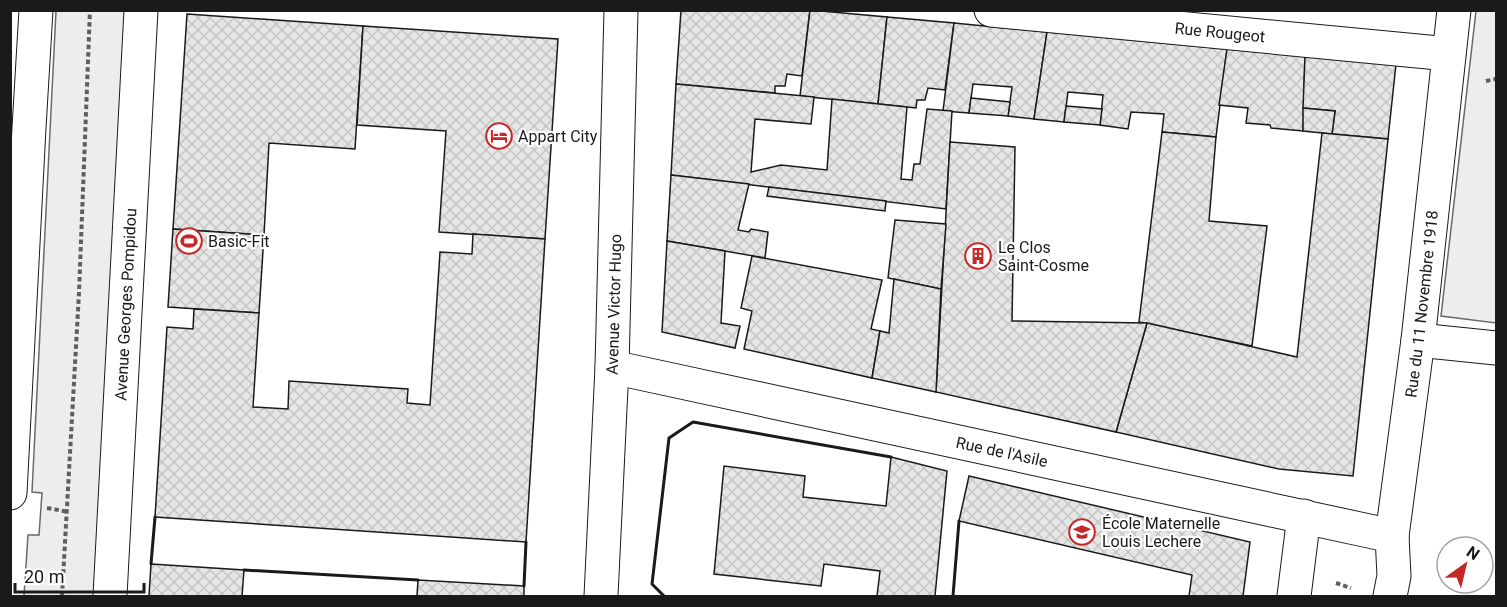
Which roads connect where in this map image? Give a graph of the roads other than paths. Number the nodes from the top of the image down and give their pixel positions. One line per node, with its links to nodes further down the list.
1 (36, 10): 10 (street)
2 (141, 10): 13 (street, Avenue Georges Pompidou)
3 (621, 10): 9 (street, Avenue Victor Hugo)
4 (991, 10): 6 (street, Rue Rougeot)
5 (1454, 10): 6 (street, Rue du 11 Novembre 1918)
6 (1449, 54): 7 (street, Rue du 11 Novembre 1918)
7 (1418, 340): 8 (street); 12 (street, Rue du 11 Novembre 1918)
8 (1497, 348)
9 (612, 367): 11 (street, Rue de l'Asile); 14 (street, Avenue Victor Hugo)
10 (10, 494)
11 (1304, 516): 12 (street, Rue de l'Asile); 15 (street)
12 (1392, 536): 16 (street, Rue du 11 Novembre 1918)
13 (110, 597)
14 (602, 597)
15 (1293, 597)
16 (1390, 597)

